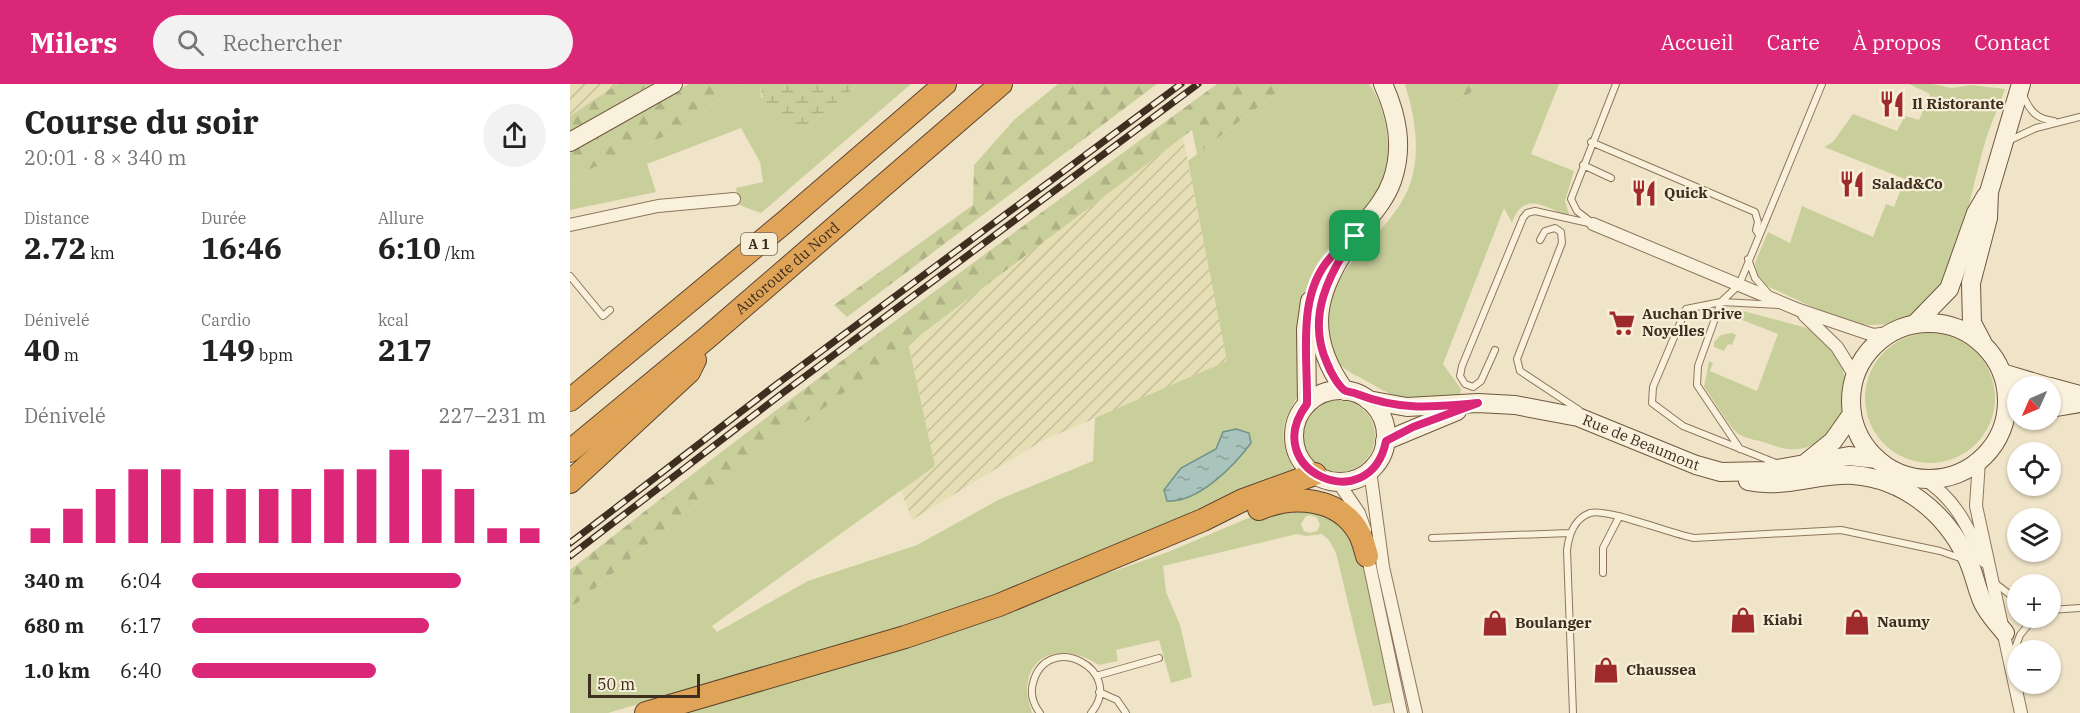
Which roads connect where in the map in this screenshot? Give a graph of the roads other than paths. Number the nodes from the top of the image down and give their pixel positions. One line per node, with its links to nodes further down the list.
1 (673, 84): 10 (street)
2 (945, 84): 39 (highway, A 1)
3 (1001, 84): 30 (highway, Autoroute du Nord / A 1)
4 (1383, 84): 20 (street)
5 (1616, 84): 11 (lane)
6 (1822, 84): 19 (lane)
7 (2020, 86): 9 (lane); 12 (street)
8 (2080, 117): 9 (lane)
9 (2057, 121): 12 (lane)
10 (570, 142)
11 (1592, 142): 13 (lane); 19 (lane)
12 (2002, 144): 15 (street)
13 (1582, 165): 14 (lane); 17 (lane)
14 (1611, 178)
15 (1989, 192): 28 (street); 31 (street)
16 (734, 199): 18 (street)
17 (1593, 224): 24 (street); 32 (lane)
18 (570, 225)
19 (1759, 235): 22 (lane)
20 (1355, 236): 37 (street); 43 (street)
21 (1540, 240): 46 (lane)
22 (1748, 258): 24 (lane); 26 (lane)
23 (570, 276): 27 (lane)
24 (1739, 285): 25 (lane); 26 (street)
25 (1721, 302): 26 (lane); 50 (lane); 50 (lane)
26 (1788, 305): 29 (street); 34 (street)
27 (610, 310)
28 (1916, 323): 29 (street); 31 (street)
29 (1889, 333): 34 (street)
30 (708, 337): 51 (highway, Autoroute du Nord / A 1); 60 (highway)
31 (1982, 344): 33 (street)
32 (1495, 350)
33 (2002, 373): 35 (street); 48 (street)
34 (1855, 376): 45 (street)
35 (2012, 376)
36 (2061, 390): 38 (street)
37 (1345, 391): 40 (street); 43 (street)
38 (2080, 395)
39 (570, 400)
40 (1368, 400): 41 (street, Rue de Beaumont); 49 (street)
41 (1478, 403): 46 (street, Rue de Beaumont); 49 (street, Rue de Beaumont)
42 (2080, 403): 44 (street)
43 (1307, 404): 58 (street)
44 (2061, 406)
45 (1852, 414): 52 (street); 54 (street, Rue de Beaumont)
46 (1602, 425): 57 (street, Rue de Beaumont)
47 (2007, 430): 48 (street)
48 (1998, 438): 53 (street)
49 (1386, 441): 56 (street)
50 (1740, 448): 55 (lane)
51 (570, 451)
52 (1877, 459): 54 (street, Rue de Beaumont); 59 (street)
53 (1979, 461): 59 (street); 69 (street)
54 (1806, 463): 55 (street, Rue de Beaumont)
55 (1788, 468): 57 (street, Rue de Beaumont)
56 (1370, 470): 61 (street); 86 (street)
57 (1721, 472): 67 (street)
58 (1315, 474): 61 (street); 63 (highway)
59 (1924, 479): 69 (street)
60 (570, 482)
61 (1338, 482): 66 (street)
62 (1618, 517): 64 (lane); 67 (lane); 68 (lane)
63 (1203, 520): 66 (highway); 80 (highway)
64 (1570, 533): 65 (lane); 87 (lane)
65 (1432, 538)
66 (1367, 556): 77 (street)
67 (1969, 564): 73 (street)
68 (1603, 573)
69 (1994, 583): 70 (lane); 73 (street)
70 (2007, 593)
71 (2080, 608): 72 (lane)
72 (2061, 609)
73 (2005, 633): 74 (street)
74 (2007, 642)
75 (1159, 658): 76 (lane)
76 (1096, 676): 78 (lane); 81 (lane)
77 (1398, 691): 84 (street); 85 (lane)
78 (1099, 692): 82 (lane); 83 (lane)
79 (2018, 694): 88 (street); 89 (street)
80 (646, 713)
81 (1040, 713)
82 (1091, 713)
83 (1126, 713)
84 (1401, 713)
85 (1410, 713)
86 (1416, 713)
87 (1574, 713)
88 (2013, 713)
89 (2021, 713)

